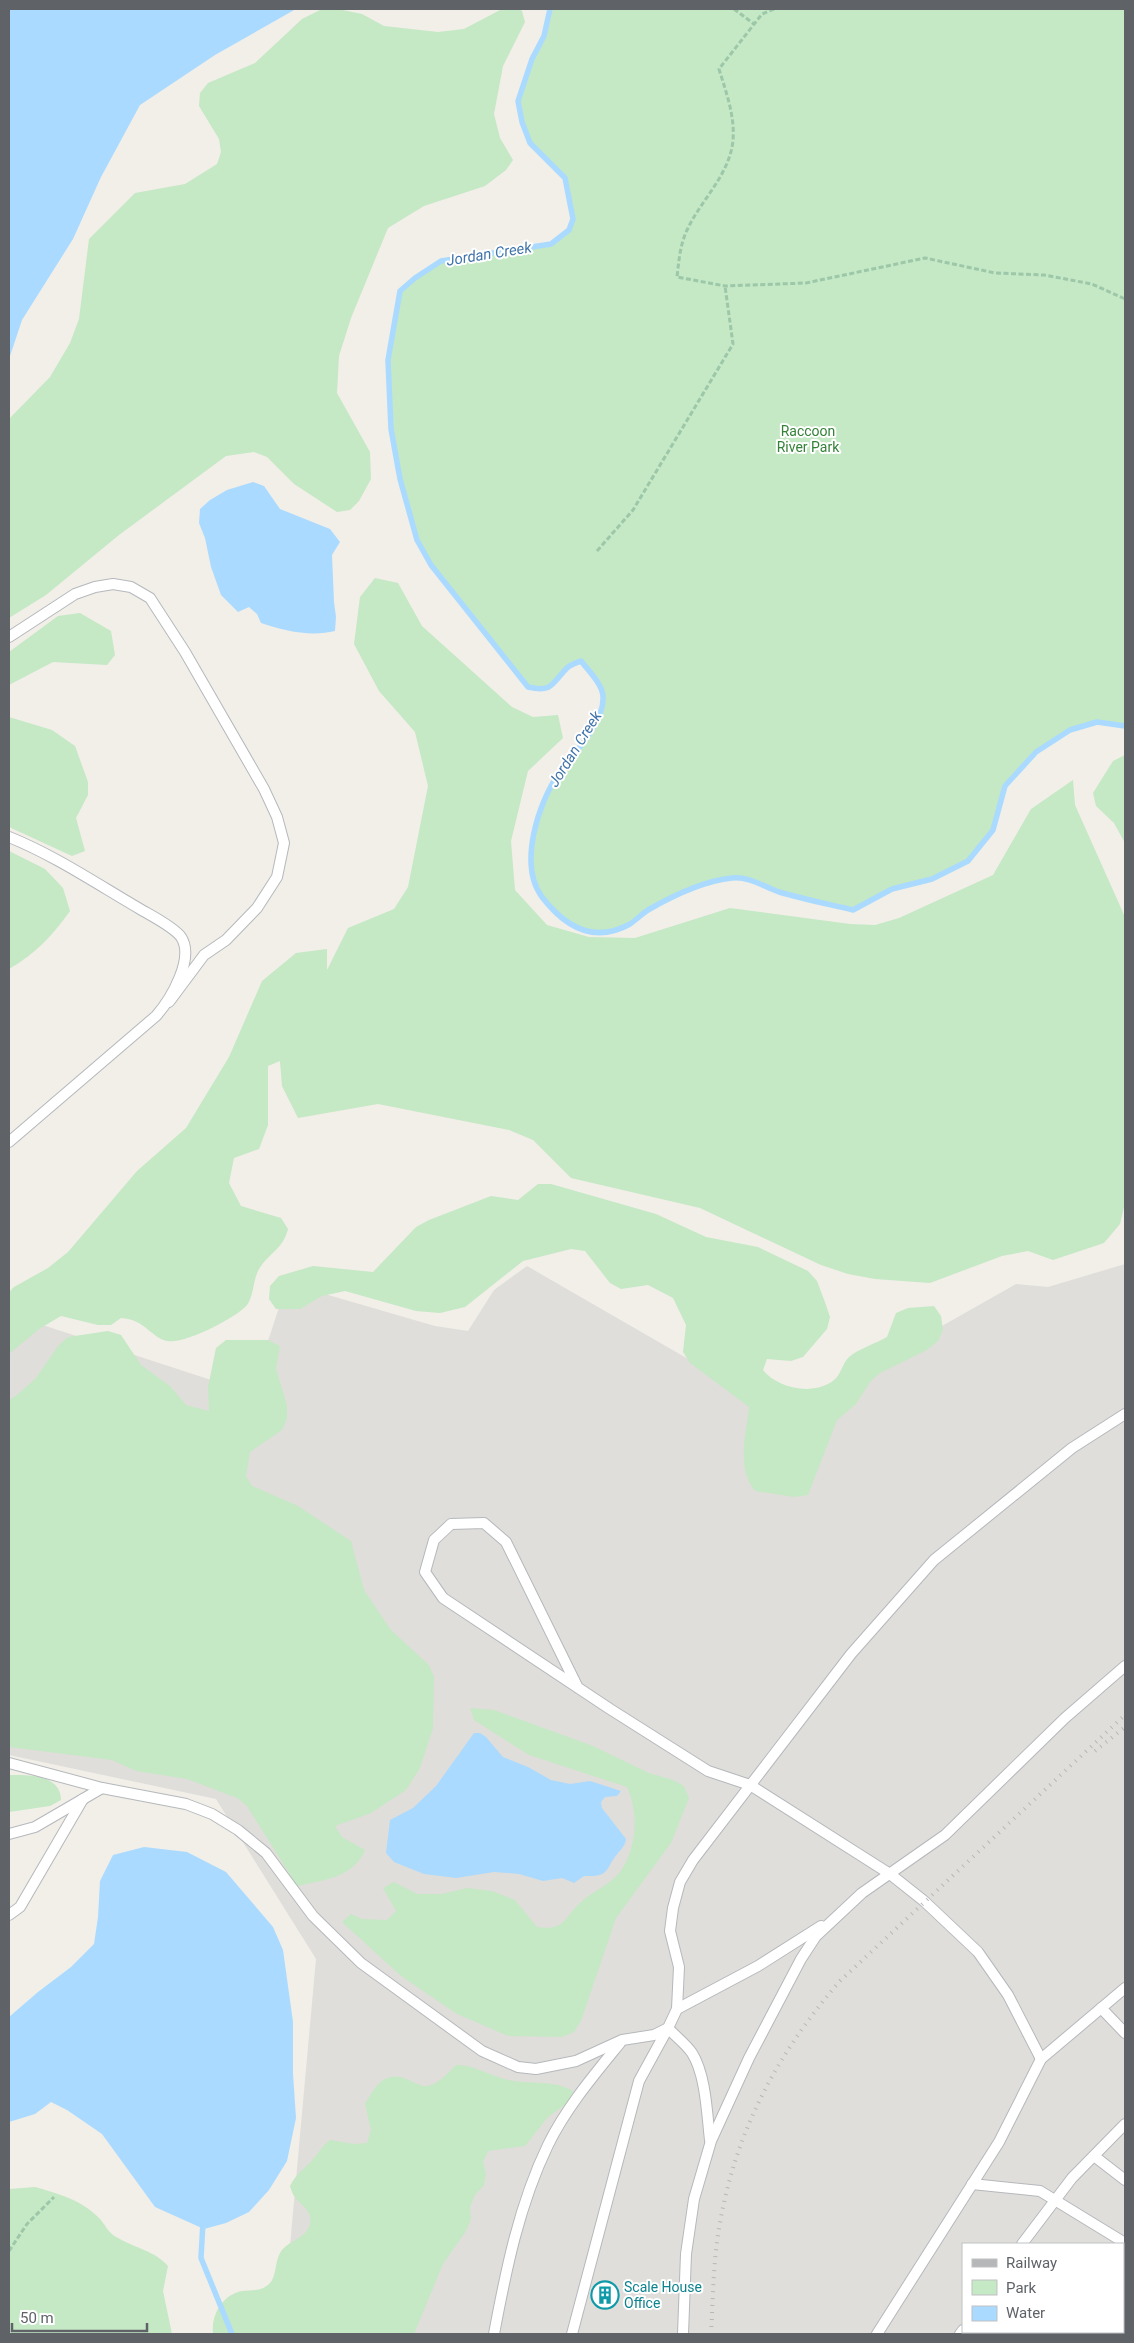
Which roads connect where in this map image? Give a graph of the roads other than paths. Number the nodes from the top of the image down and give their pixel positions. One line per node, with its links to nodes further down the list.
1 (9, 637): 3 (lane)
2 (9, 836): 3 (lane)
3 (169, 1002): 4 (lane)
4 (9, 1142)
5 (1125, 1414): 9 (lane)
6 (1125, 1666): 13 (lane)
7 (578, 1688): 7 (lane); 9 (lane)
8 (9, 1763): 10 (lane)
9 (750, 1785): 13 (lane); 18 (lane)
10 (102, 1788): 11 (lane); 21 (lane)
11 (83, 1799): 12 (lane); 14 (lane)
12 (9, 1834)
13 (890, 1874): 15 (lane); 22 (lane)
14 (9, 1915)
15 (835, 1917): 18 (lane); 24 (lane)
16 (1125, 1988): 17 (lane)
17 (1101, 2008): 20 (lane); 22 (lane)
18 (677, 2009): 19 (lane)
19 (668, 2028): 21 (lane); 24 (lane); 32 (lane)
20 (1125, 2033)
21 (622, 2040): 31 (lane)
22 (1041, 2059): 27 (lane)
23 (1125, 2124): 25 (lane)
24 (711, 2141): 33 (lane)
25 (1094, 2156): 26 (lane); 28 (lane)
26 (1125, 2180)
27 (972, 2184): 28 (lane); 34 (lane)
28 (1057, 2199): 29 (lane); 30 (lane)
29 (1023, 2243)
30 (1125, 2243)
31 (494, 2334)
32 (572, 2334)
33 (683, 2334)
34 (877, 2334)

